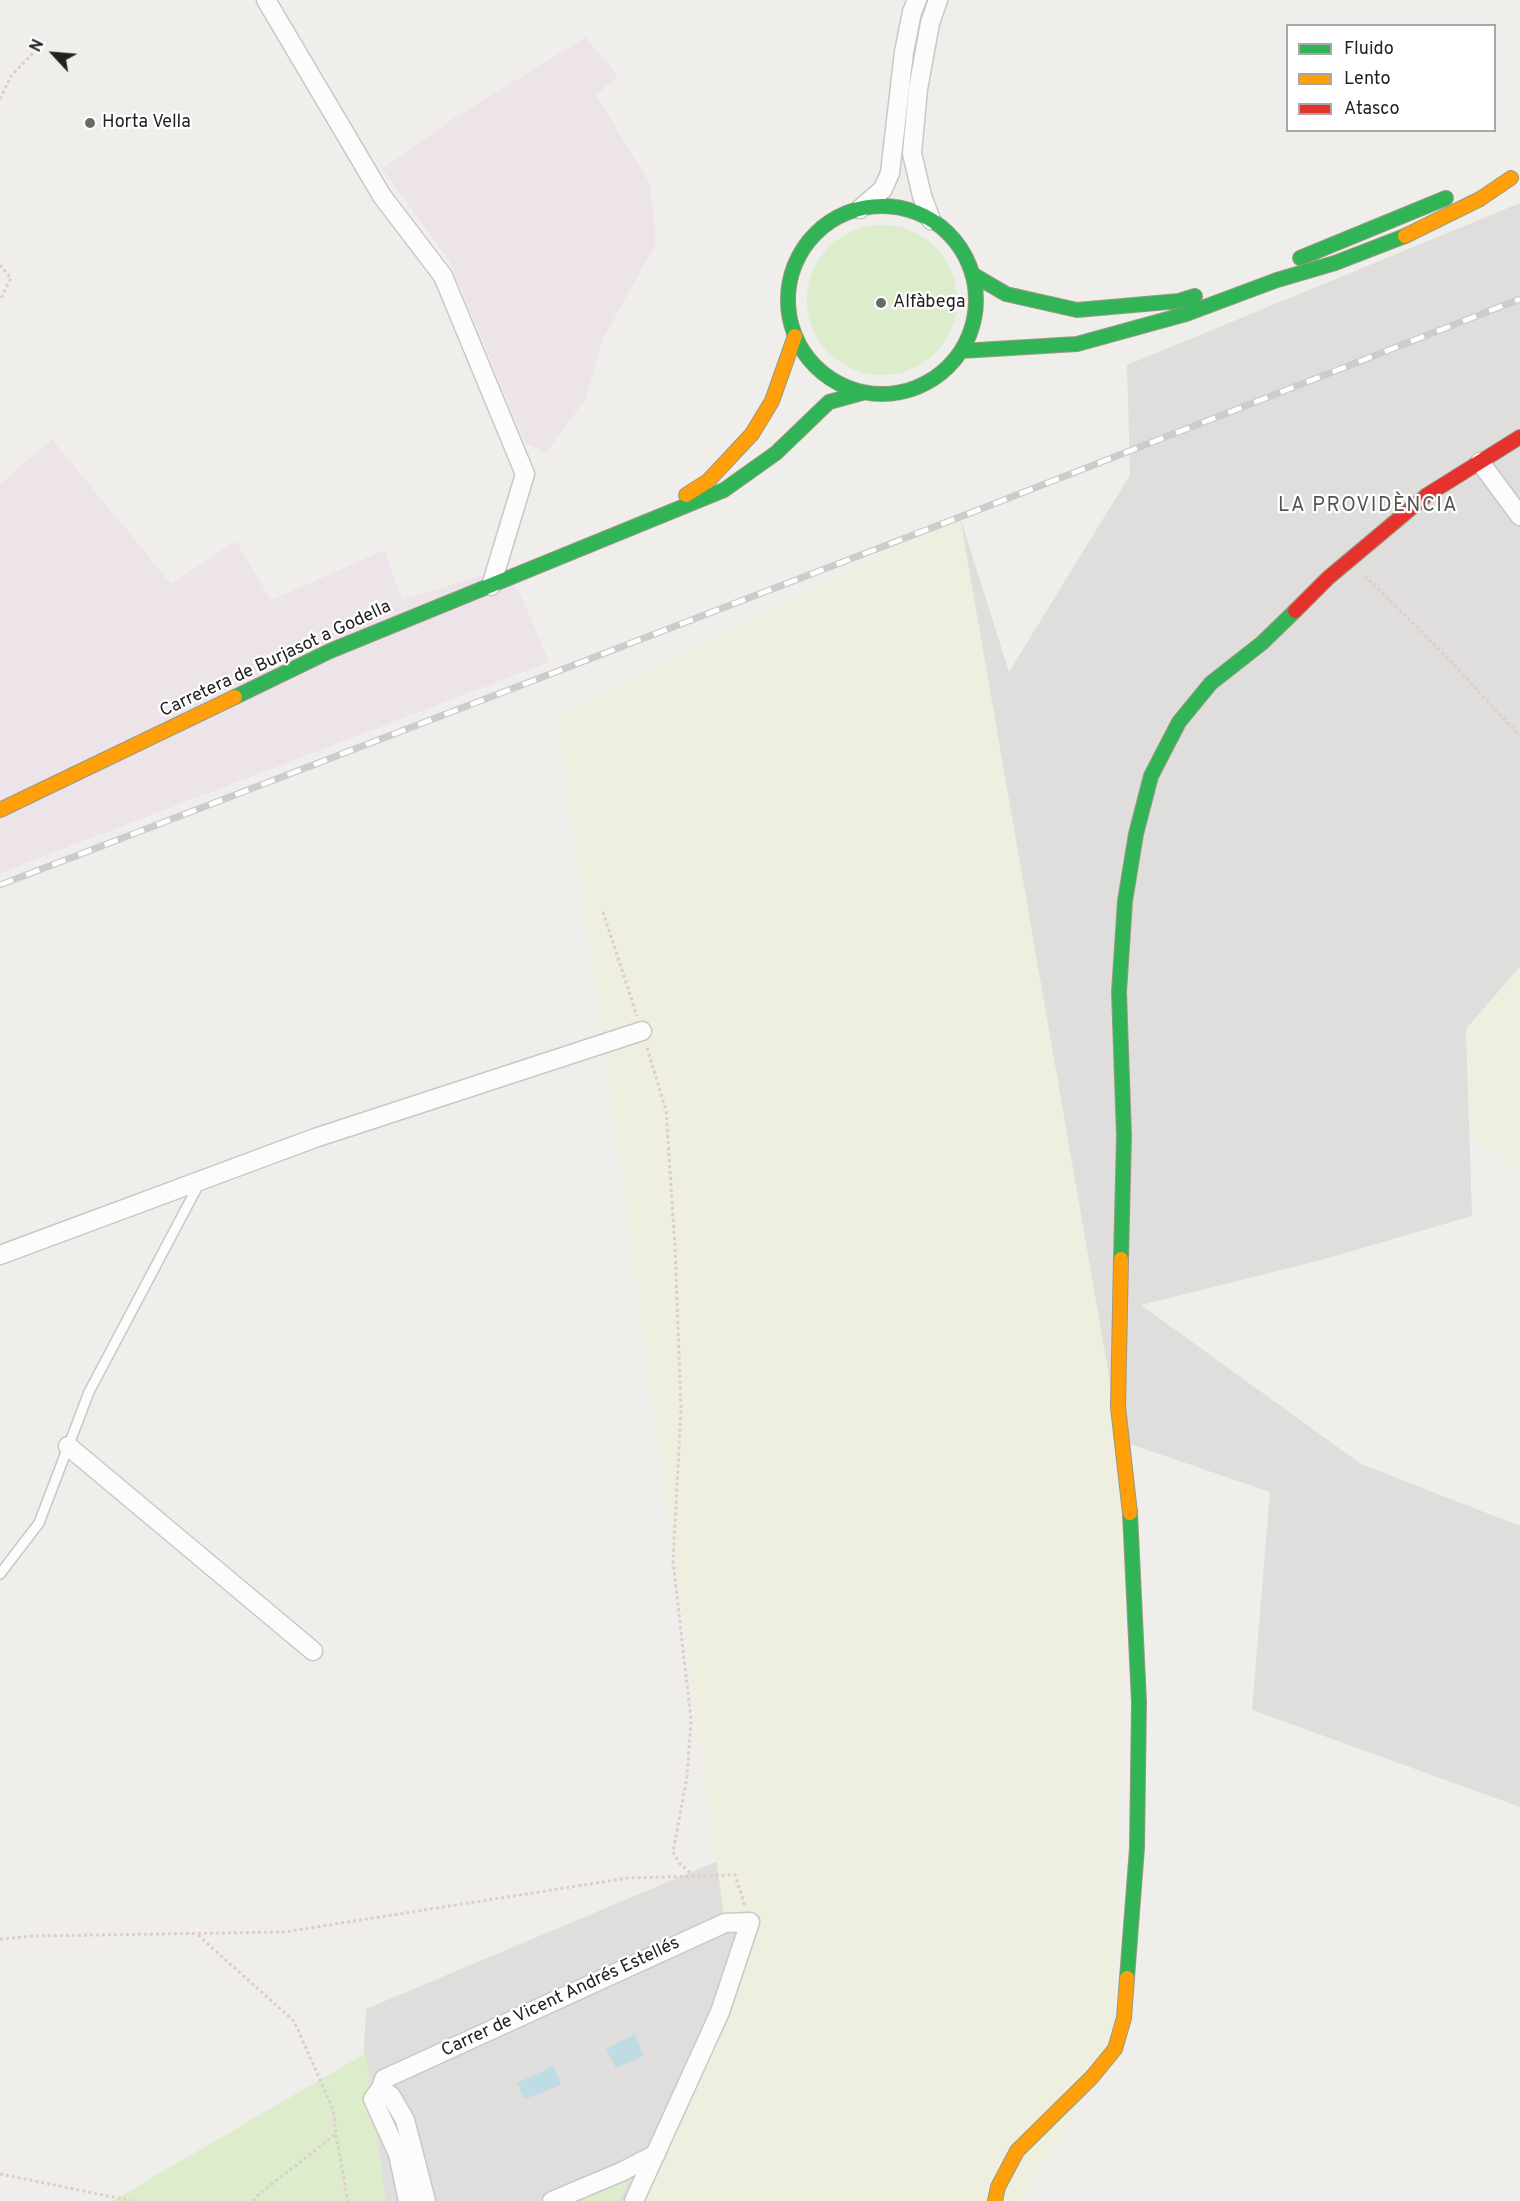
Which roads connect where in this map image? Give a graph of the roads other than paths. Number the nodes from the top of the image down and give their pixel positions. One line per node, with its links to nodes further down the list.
1 (266, 0): 15 (street)
2 (917, 0): 5 (street)
3 (938, 0): 6 (street)
4 (1515, 176): 7 (street); 9 (street)
5 (860, 209): 6 (street); 8 (street)
6 (931, 220): 7 (street)
7 (972, 274): 9 (street)
8 (795, 336): 10 (street); 14 (street)
9 (961, 351): 10 (street)
10 (862, 393): 14 (street)
11 (1520, 437): 12 (street)
12 (1480, 462): 13 (street); 29 (street)
13 (1520, 516)
14 (638, 526): 15 (street, Carretera de Burjasot a Godella)
15 (491, 586): 16 (street, Carretera de Burjasot a Godella)
16 (0, 810)
17 (642, 1031): 18 (street)
18 (200, 1181): 19 (street); 20 (lane)
19 (0, 1255)
20 (68, 1446): 21 (lane); 22 (street)
21 (0, 1574)
22 (313, 1651)
23 (381, 2088): 24 (street, Carrer de Vicent Andrés Estellés); 25 (street); 26 (street)
24 (656, 2154): 27 (street); 28 (street)
25 (408, 2201)
26 (426, 2201)
27 (552, 2201)
28 (634, 2201)
29 (995, 2201)

